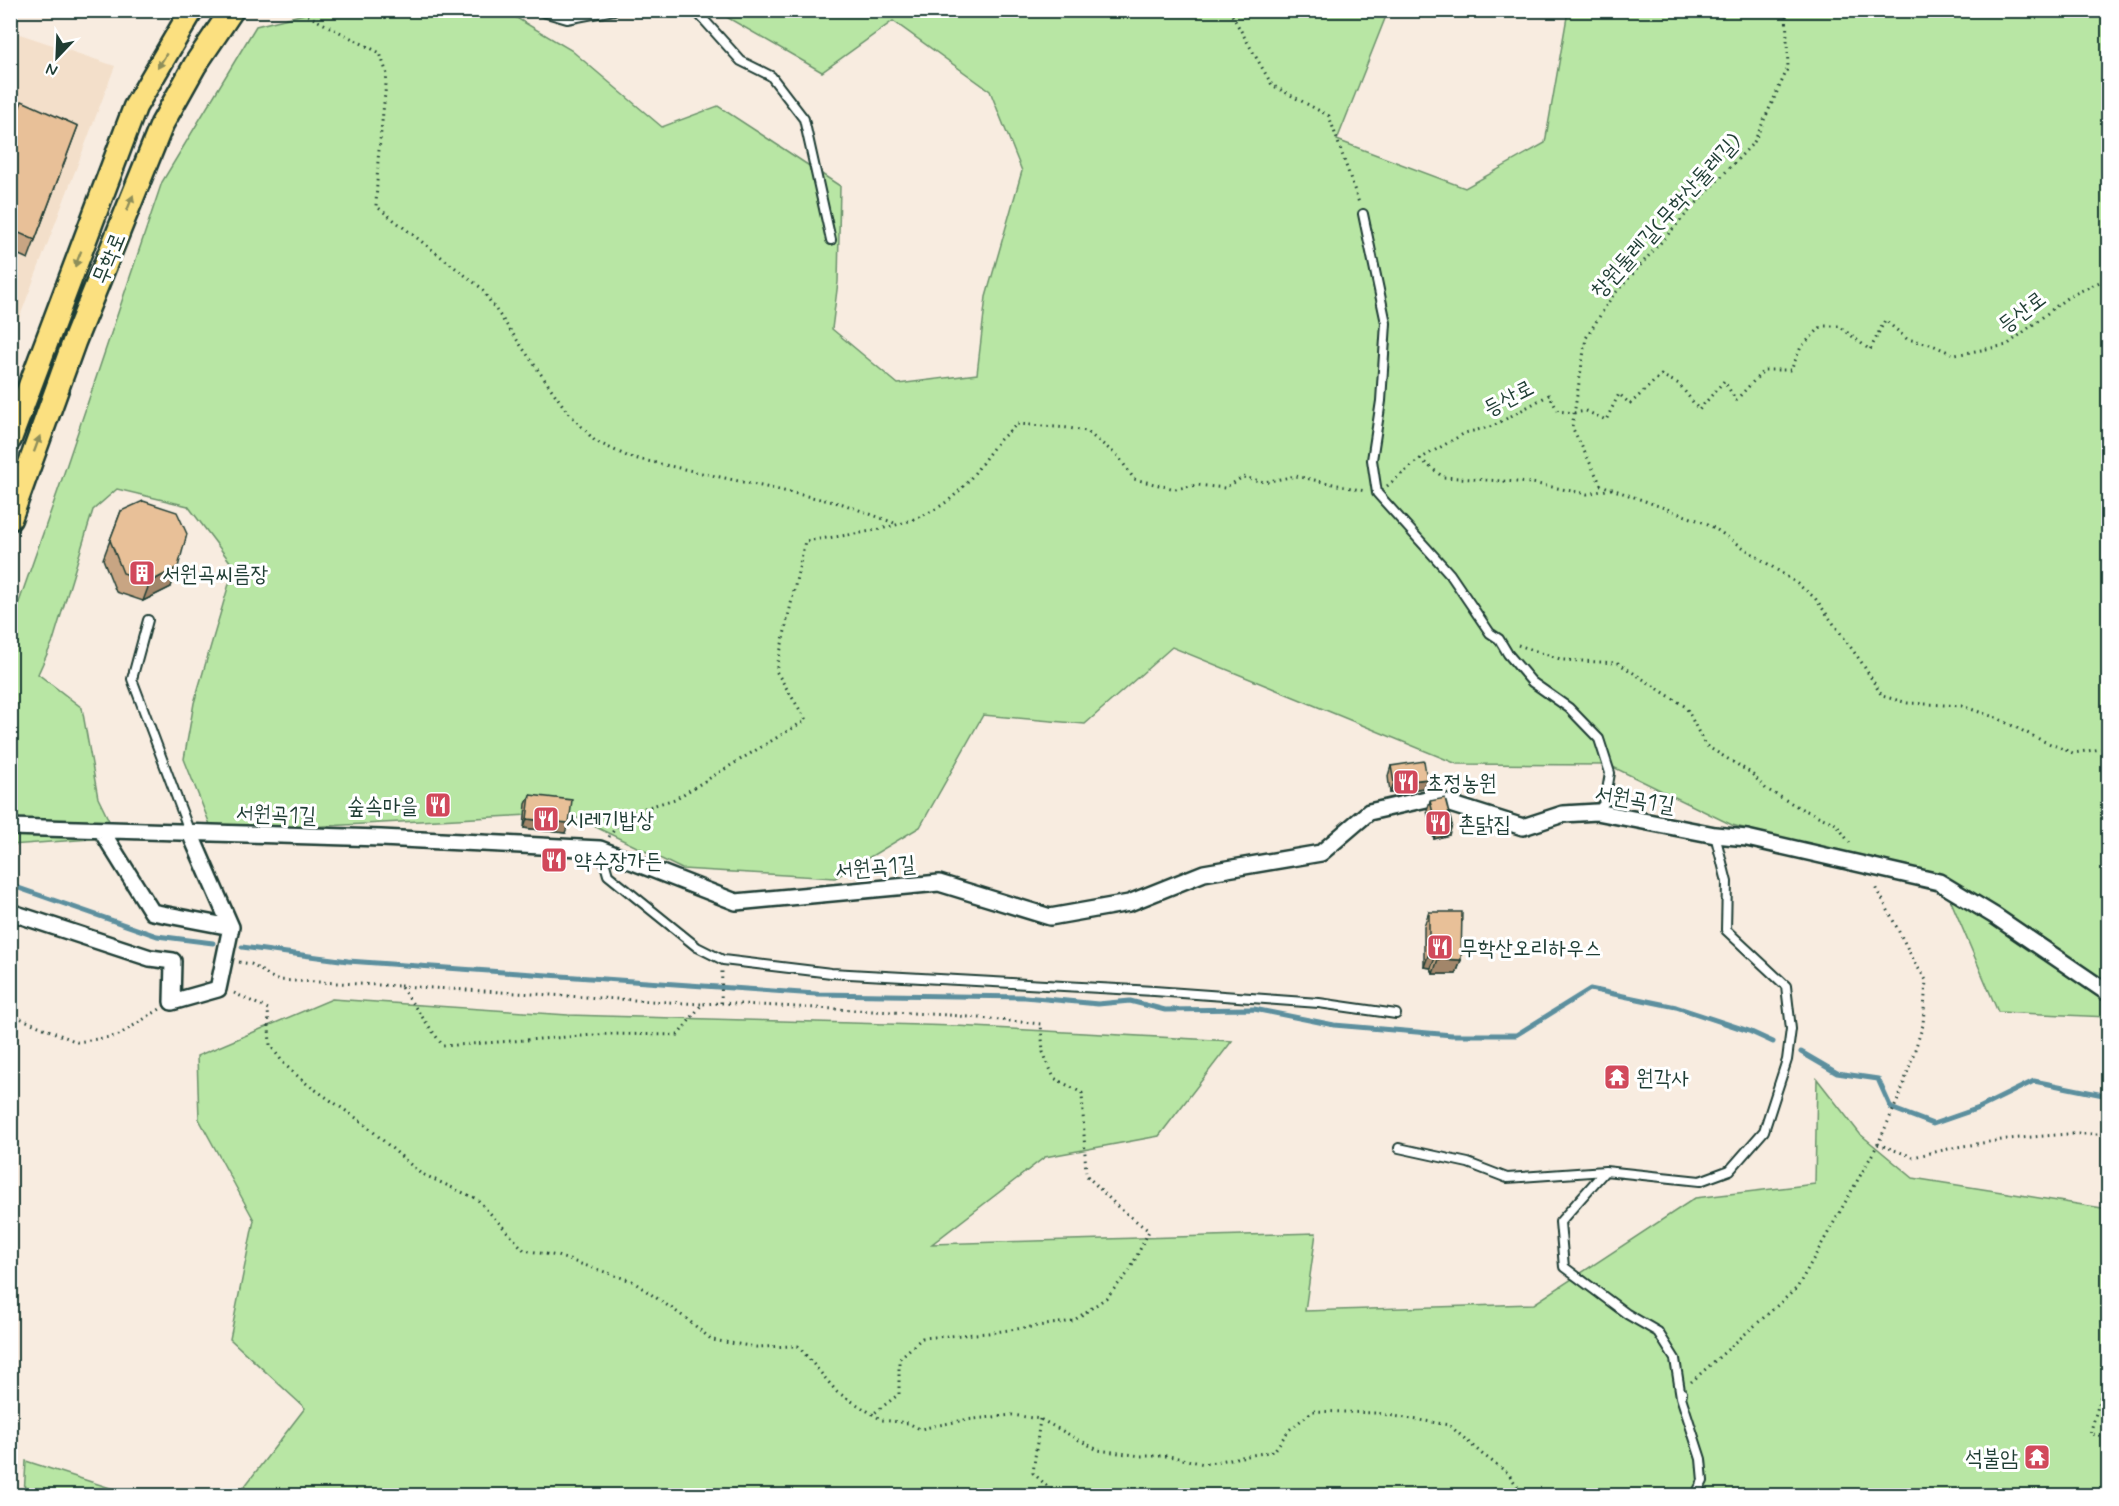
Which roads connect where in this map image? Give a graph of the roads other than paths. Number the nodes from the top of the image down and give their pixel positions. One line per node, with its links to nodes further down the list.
1 (232, 10): 9 (main road, 무학로, one-way to 1)
2 (536, 10): 3 (lane)
3 (614, 10)
4 (685, 10): 7 (lane)
5 (186, 13): 8 (main road, 무학로, one-way to 8)
6 (1363, 214): 11 (lane)
7 (831, 240)
8 (12, 430)
9 (10, 519)
10 (148, 620): 14 (lane)
11 (1597, 812): 15 (street, 서원곡1길); 16 (street, 서원곡1길)
12 (10, 827): 13 (street, 서원곡1길)
13 (101, 830): 14 (street, 서원곡1길); 18 (street)
14 (190, 832): 16 (street, 서원곡1길); 18 (street)
15 (1715, 835): 19 (street, 서원곡1길); 22 (lane)
16 (600, 849): 20 (lane)
17 (10, 912): 18 (street)
18 (231, 927)
19 (2109, 993)
20 (1396, 1014)
21 (1399, 1148): 22 (lane)
22 (1605, 1171): 23 (lane)
23 (1695, 1496)

